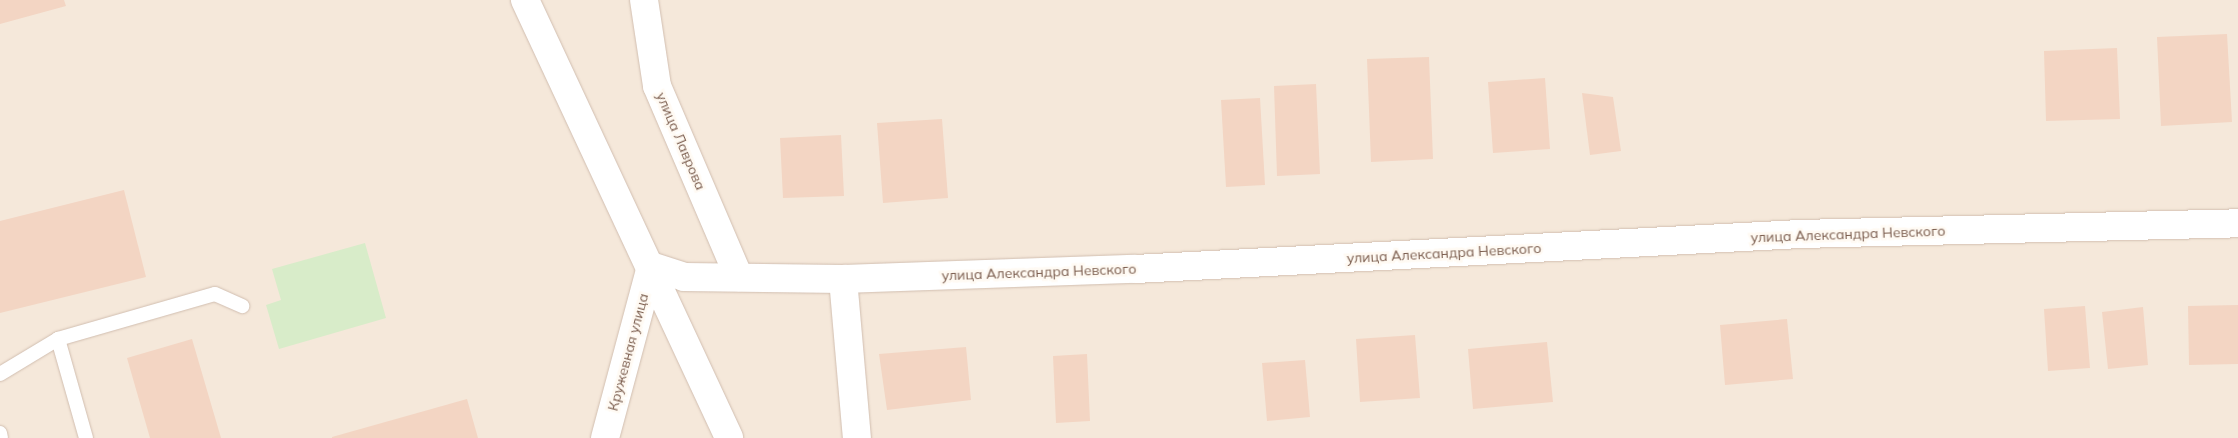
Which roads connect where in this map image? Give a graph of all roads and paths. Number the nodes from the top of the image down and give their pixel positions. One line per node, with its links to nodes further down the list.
1 (525, 0): 4 (street)
2 (644, 0): 5 (street, улица Лаврова)
3 (2238, 223): 6 (street, улица Александра Невского)
4 (651, 266): 5 (street, улица Александра Невского); 13 (street, Кружевная улица); 14 (street)
5 (739, 277): 6 (street, улица Александра Невского)
6 (843, 279): 15 (street)
7 (242, 306): 8 (lane)
8 (58, 339): 9 (lane); 12 (lane)
9 (0, 374)
10 (0, 433): 11 (lane)
11 (1, 438)
12 (86, 438)
13 (604, 438)
14 (729, 438)
15 (857, 438)

